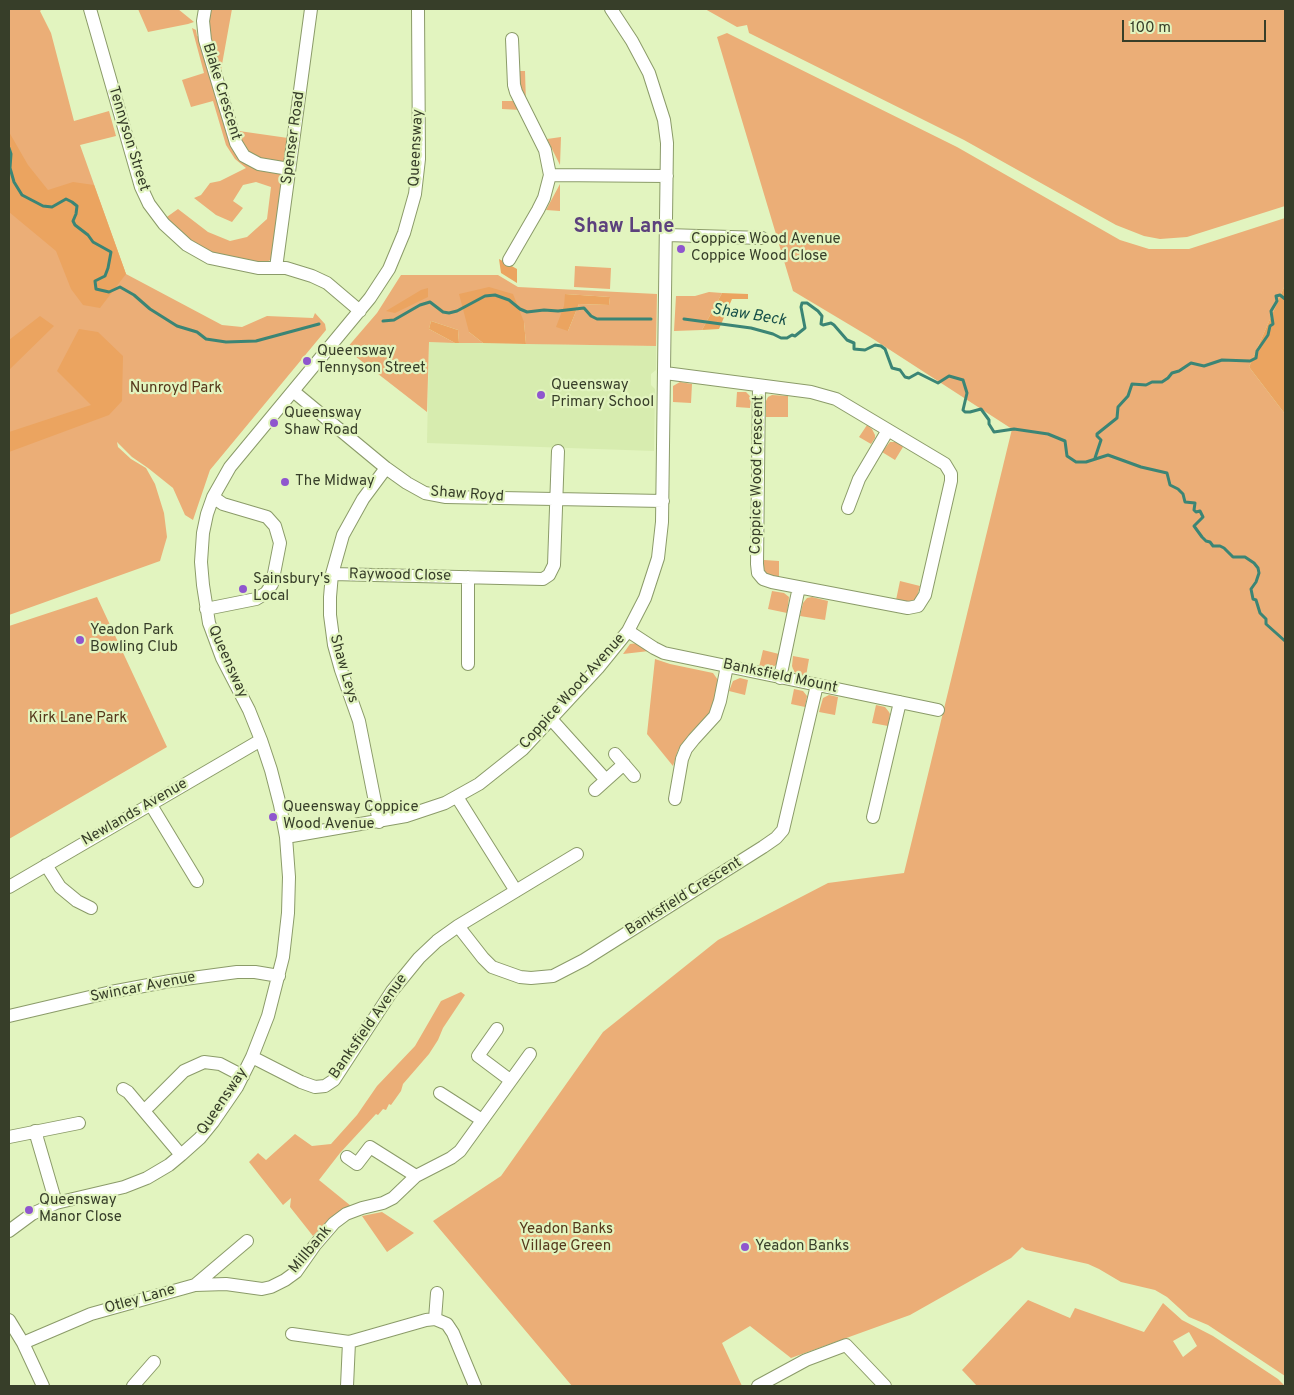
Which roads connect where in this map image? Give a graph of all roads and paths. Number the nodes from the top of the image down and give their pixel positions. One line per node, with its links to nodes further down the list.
1 (90, 9): 13 (street, Tennyson Street)
2 (205, 9): 7 (street, Blake Crescent)
3 (311, 9): 7 (street, Spenser Road)
4 (418, 9): 14 (street, Queensway)
5 (611, 9): 9 (street, Coppice Wood Avenue)
6 (512, 39): 8 (street)
7 (289, 169): 13 (street, Spenser Road)
8 (550, 175): 9 (street); 12 (street)
9 (667, 176): 10 (street, Coppice Wood Avenue)
10 (667, 235): 11 (street); 15 (street, Coppice Wood Avenue)
11 (762, 238)
12 (509, 260)
13 (276, 268): 14 (street, Tennyson Street)
14 (360, 311): 17 (street, Queensway)
15 (665, 372): 16 (street, Coppice Wood Crescent); 23 (street, Coppice Wood Avenue)
16 (759, 386): 18 (street, Coppice Wood Crescent); 27 (street, Coppice Wood Crescent)
17 (293, 391): 20 (street, Shaw Royd); 21 (street, Queensway)
18 (888, 430): 24 (street); 27 (street, Coppice Wood Crescent)
19 (558, 451): 22 (street)
20 (386, 468): 22 (street, Shaw Royd); 25 (street, Shaw Leys)
21 (213, 497): 28 (street, Queensway); 28 (street)
22 (557, 500): 23 (street, Shaw Royd); 26 (street, Raywood Close)
23 (663, 501): 29 (street, Coppice Wood Avenue)
24 (848, 508)
25 (332, 574): 26 (street, Raywood Close); 47 (street, Shaw Leys)
26 (468, 577): 30 (street, Raywood Close)
27 (799, 587): 32 (street)
28 (206, 609): 37 (street, Queensway)
29 (628, 631): 31 (street, Banksfield Mount); 36 (street, Coppice Wood Avenue)
30 (468, 664)
31 (727, 666): 32 (street, Banksfield Mount); 44 (street)
32 (780, 678): 33 (street, Banksfield Mount)
33 (817, 685): 34 (street, Banksfield Mount); 55 (street, Banksfield Crescent)
34 (900, 702): 35 (street, Banksfield Mount); 46 (street)
35 (938, 710)
36 (551, 719): 41 (street); 43 (street, Coppice Wood Avenue)
37 (261, 740): 45 (street, Newlands Avenue); 48 (street, Queensway)
38 (615, 754): 39 (street)
39 (624, 764): 40 (street); 41 (street)
40 (634, 776)
41 (606, 780): 42 (street)
42 (595, 790)
43 (457, 797): 47 (street, Coppice Wood Avenue); 53 (street)
44 (675, 799)
45 (151, 805): 50 (street, Newlands Avenue); 51 (street)
46 (873, 817)
47 (379, 822): 48 (street, Coppice Wood Avenue)
48 (286, 837): 56 (street, Queensway)
49 (577, 854): 53 (street, Banksfield Avenue)
50 (46, 865): 52 (street, Newlands Avenue); 54 (street)
51 (197, 881)
52 (9, 887)
53 (516, 891): 55 (street, Banksfield Avenue)
54 (91, 908)
55 (458, 926): 60 (street, Banksfield Avenue)
56 (279, 976): 57 (street, Swincar Avenue); 60 (street, Queensway)
57 (9, 1016)
58 (497, 1029): 62 (street)
59 (530, 1054): 62 (street, Millbank)
60 (252, 1057): 61 (street, Queensway)
61 (243, 1076): 65 (street); 70 (street, Queensway)
62 (510, 1080): 66 (street, Millbank)
63 (123, 1089): 70 (street)
64 (440, 1093): 66 (street)
65 (149, 1106)
66 (482, 1120): 72 (street, Millbank)
67 (79, 1123): 68 (street)
68 (36, 1131): 69 (street); 73 (street)
69 (9, 1137)
70 (182, 1155): 73 (street, Queensway)
71 (347, 1157): 72 (street)
72 (416, 1176): 76 (street, Millbank)
73 (56, 1203): 74 (street, Queensway)
74 (9, 1231)
75 (248, 1241): 76 (street, Otley Lane)
76 (195, 1284): 83 (street, Otley Lane)
77 (437, 1293): 78 (street)
78 (436, 1319): 82 (street); 88 (street)
79 (9, 1320): 80 (street)
80 (13, 1333): 83 (street)
81 (292, 1334): 82 (street)
82 (349, 1342): 87 (street)
83 (23, 1343): 85 (street)
84 (154, 1362): 86 (street)
85 (43, 1386)
86 (133, 1386)
87 (347, 1386)
88 (475, 1386)
89 (758, 1386): 90 (street)
90 (885, 1386)

